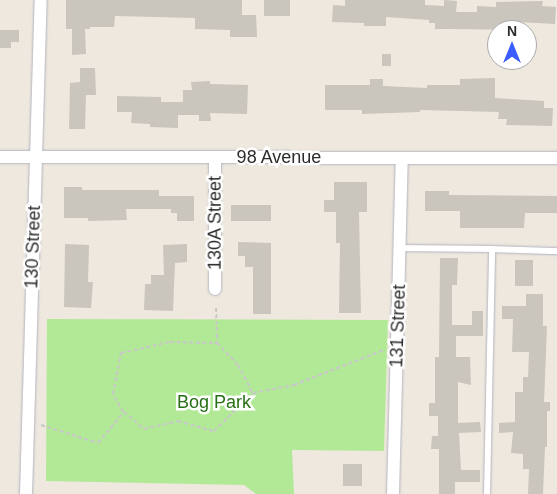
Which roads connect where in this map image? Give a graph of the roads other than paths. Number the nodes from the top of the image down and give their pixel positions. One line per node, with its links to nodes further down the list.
1 (41, 0): 3 (street, 130 Street)
2 (0, 157): 3 (street, 98 Avenue)
3 (36, 157): 4 (street, 98 Avenue); 11 (street, 130 Street)
4 (215, 158): 5 (street, 98 Avenue); 10 (street, 130A Street)
5 (402, 158): 6 (street, 98 Avenue); 7 (street, 131 Street)
6 (557, 158)
7 (400, 248): 8 (lane); 12 (street, 131 Street)
8 (492, 249): 9 (lane); 13 (lane)
9 (557, 251)
10 (215, 289)
11 (26, 494)
12 (393, 494)
13 (487, 494)

